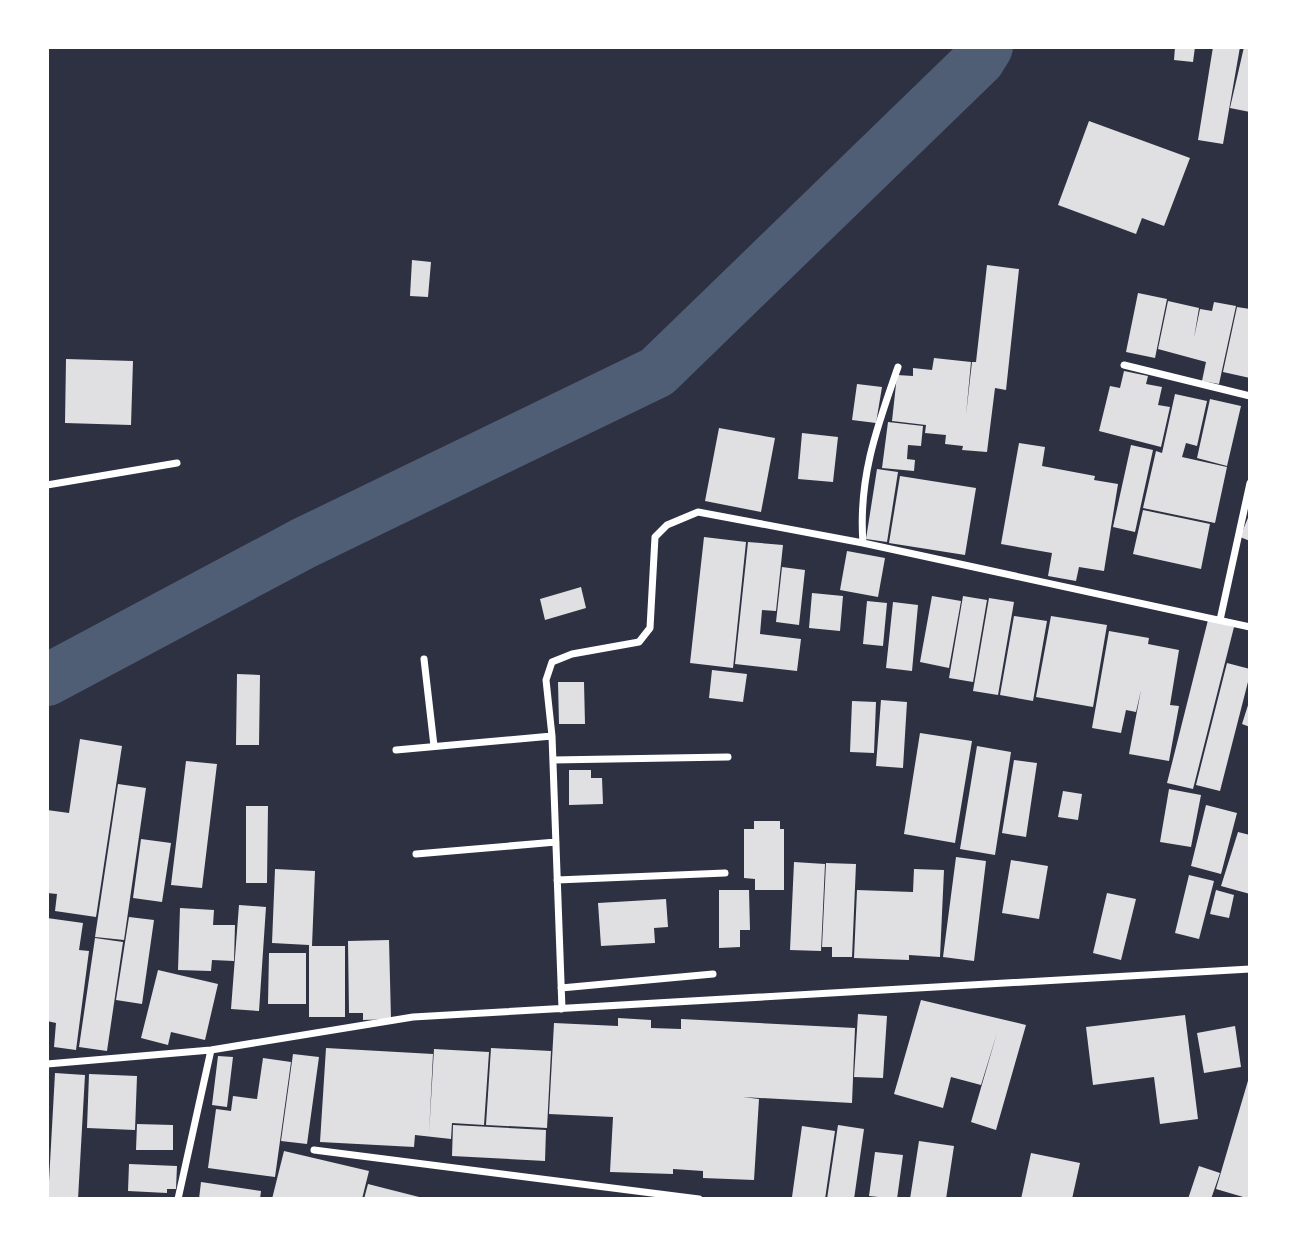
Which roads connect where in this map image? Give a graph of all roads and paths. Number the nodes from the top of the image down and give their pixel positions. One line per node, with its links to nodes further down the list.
1 (1124, 365): 3 (street)
2 (898, 367): 7 (street)
3 (1250, 396)
4 (177, 463): 6 (street)
5 (1250, 483): 8 (street)
6 (47, 485)
7 (863, 543): 8 (street); 11 (street)
8 (1220, 620): 9 (street)
9 (1250, 627)
10 (424, 659): 12 (street)
11 (552, 736): 12 (street); 15 (street)
12 (434, 747): 13 (street)
13 (396, 750)
14 (728, 757): 15 (street)
15 (553, 760): 16 (street)
16 (556, 842): 17 (street); 19 (street)
17 (416, 855)
18 (725, 873): 19 (street)
19 (557, 880): 22 (street)
20 (1250, 969): 23 (street)
21 (713, 974): 22 (street)
22 (561, 988): 23 (street)
23 (562, 1009): 24 (street)
24 (211, 1050): 25 (street); 27 (street)
25 (47, 1064)
26 (314, 1150): 28 (street)
27 (178, 1199)
28 (699, 1199)

